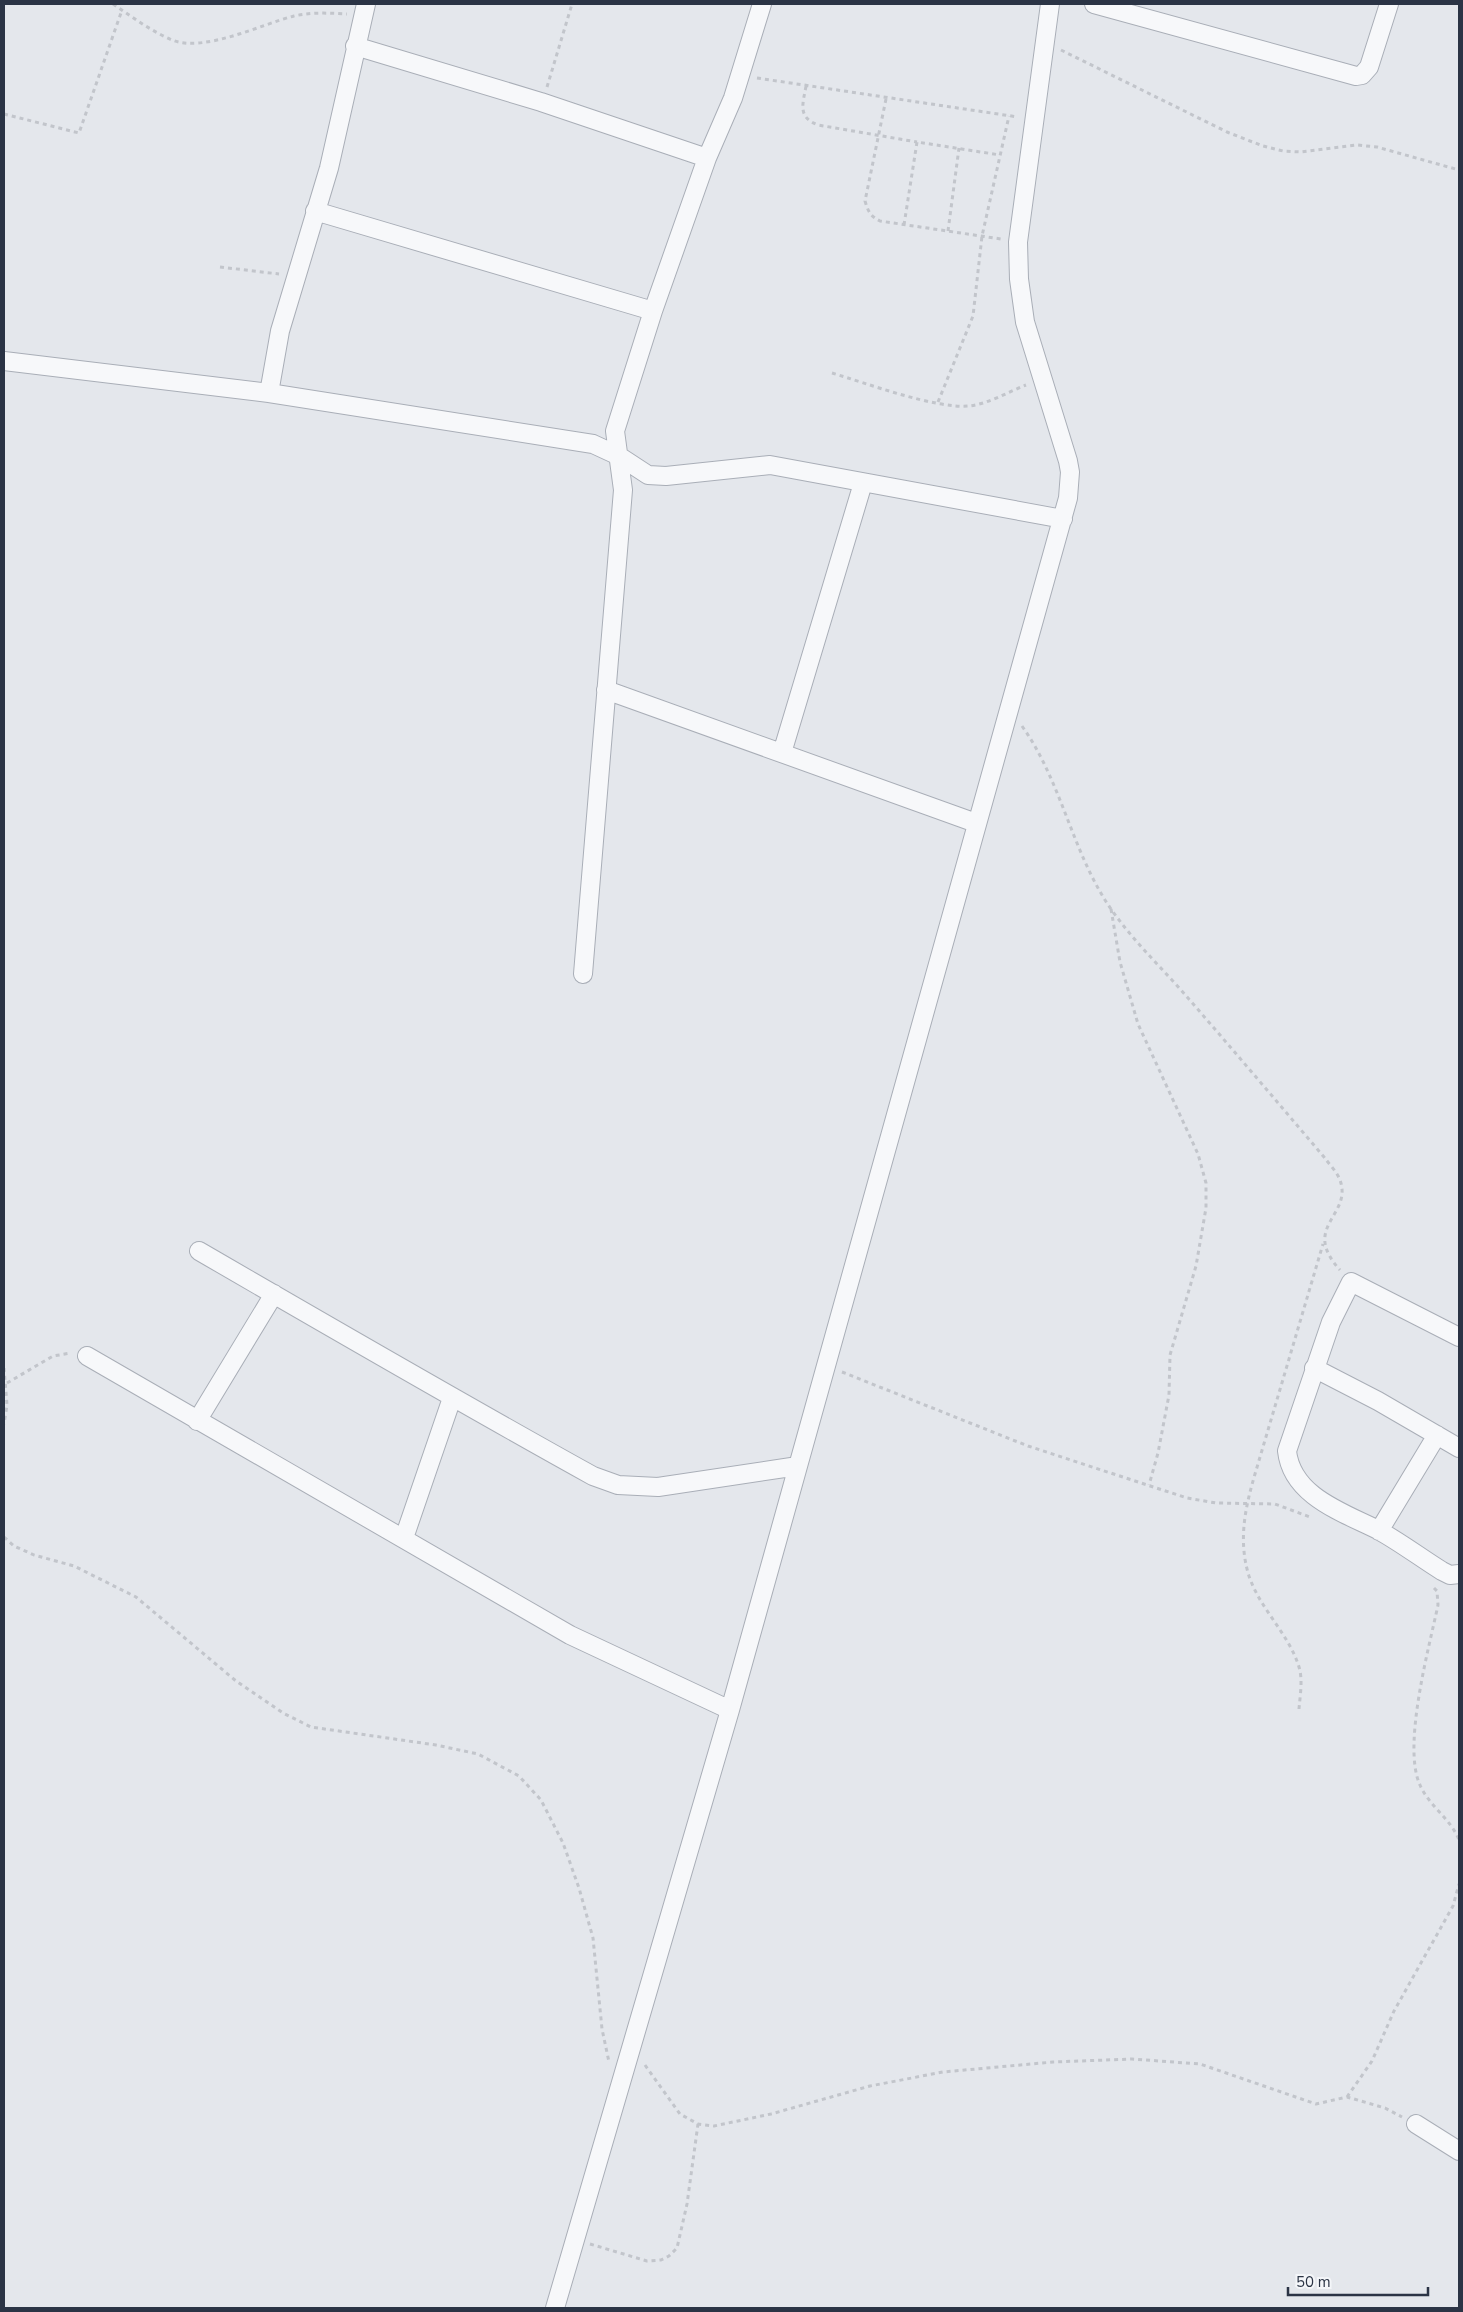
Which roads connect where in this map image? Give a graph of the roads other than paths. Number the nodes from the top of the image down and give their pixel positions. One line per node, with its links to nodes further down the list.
1 (762, 4): 8 (street)
2 (1050, 4): 15 (street)
3 (1094, 4): 6 (street)
4 (1389, 4): 6 (street)
5 (364, 9): 7 (street)
6 (1148, 11)
7 (354, 46): 8 (street); 9 (street)
8 (707, 158): 10 (street)
9 (315, 211): 10 (street); 12 (street)
10 (653, 312): 13 (street)
11 (4, 361): 12 (street)
12 (269, 394): 13 (street)
13 (618, 456): 14 (street); 16 (street)
14 (863, 483): 15 (street); 17 (street)
15 (1063, 519): 18 (street)
16 (606, 690): 17 (street); 19 (street)
17 (782, 753): 18 (street)
18 (976, 823): 29 (street)
19 (583, 974)
20 (199, 1251): 21 (street)
21 (274, 1294): 25 (street); 26 (street)
22 (1459, 1337): 24 (street)
23 (87, 1356): 26 (street)
24 (1314, 1368): 27 (street); 30 (street)
25 (452, 1398): 29 (street); 31 (street)
26 (197, 1421): 31 (street)
27 (1438, 1435): 28 (street); 30 (street)
28 (1459, 1448)
29 (798, 1466): 33 (street)
30 (1379, 1531): 32 (street)
31 (404, 1538): 33 (street)
32 (1459, 1574)
33 (730, 1710): 36 (street)
34 (1416, 2124): 35 (street)
35 (1459, 2151)
36 (555, 2308)

